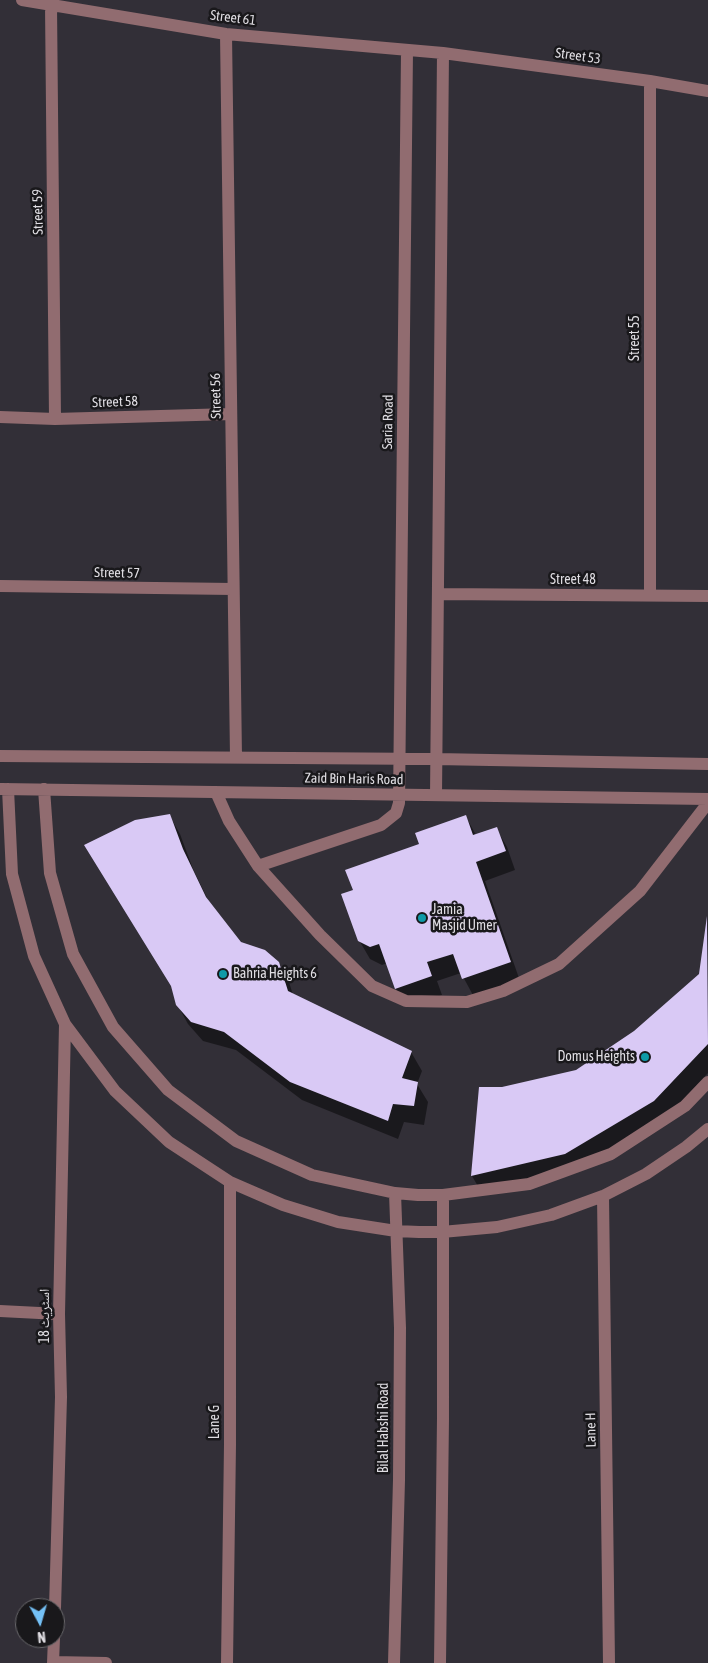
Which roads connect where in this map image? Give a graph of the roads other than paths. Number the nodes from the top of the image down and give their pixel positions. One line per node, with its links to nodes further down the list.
1 (22, 0): 2 (street, Street 61)
2 (51, 5): 3 (street, Street 61); 10 (street, Street 59)
3 (226, 34): 4 (street, Street 61); 8 (street, Street 56)
4 (407, 51): 5 (street, Street 61); 18 (street, Saria Road)
5 (443, 53): 6 (street, Street 53); 13 (street)
6 (650, 81): 7 (street, Street 53); 14 (street, Street 55)
7 (708, 91)
8 (232, 414): 10 (street, Street 58); 12 (street, Street 56)
9 (0, 417): 10 (street, Street 58)
10 (55, 419)
11 (0, 586): 12 (street, Street 57)
12 (233, 589): 17 (street, Street 56)
13 (438, 594): 14 (street, Street 48); 19 (street)
14 (650, 595): 15 (street, Street 48)
15 (708, 596)
16 (0, 756): 17 (street, Zaid Bin Haris Road)
17 (236, 757): 18 (street, Zaid Bin Haris Road)
18 (400, 759): 19 (street, Zaid Bin Haris Road); 24 (street, Saria Road)
19 (436, 759): 20 (street, Zaid Bin Haris Road); 25 (street)
20 (708, 764)
21 (4, 789): 22 (street, Zaid Bin Haris Road); 29 (street)
22 (44, 789): 23 (street, Zaid Bin Haris Road); 33 (street)
23 (216, 792): 24 (street, Zaid Bin Haris Road); 28 (street)
24 (400, 794): 25 (street, Zaid Bin Haris Road); 28 (street)
25 (436, 795): 26 (street, Zaid Bin Haris Road)
26 (708, 799)
27 (708, 803): 28 (street)
28 (258, 866)
29 (66, 1024): 32 (street); 39 (street, اسٹریٹ 18)
30 (708, 1082): 34 (street)
31 (708, 1129): 35 (street)
32 (230, 1182): 36 (street); 44 (street, Lane G)
33 (395, 1193): 34 (street); 36 (street, Bilal Habshi Road)
34 (443, 1195): 37 (street)
35 (603, 1196): 37 (street); 47 (street, Lane H)
36 (396, 1231): 37 (street); 45 (street, Bilal Habshi Road)
37 (442, 1232): 46 (street)
38 (0, 1311): 39 (street)
39 (59, 1314): 40 (street, اسٹریٹ 18)
40 (55, 1598)
41 (54, 1648): 42 (street)
42 (53, 1662): 43 (street)
43 (106, 1663)
44 (227, 1663)
45 (394, 1663)
46 (440, 1663)
47 (609, 1663)

